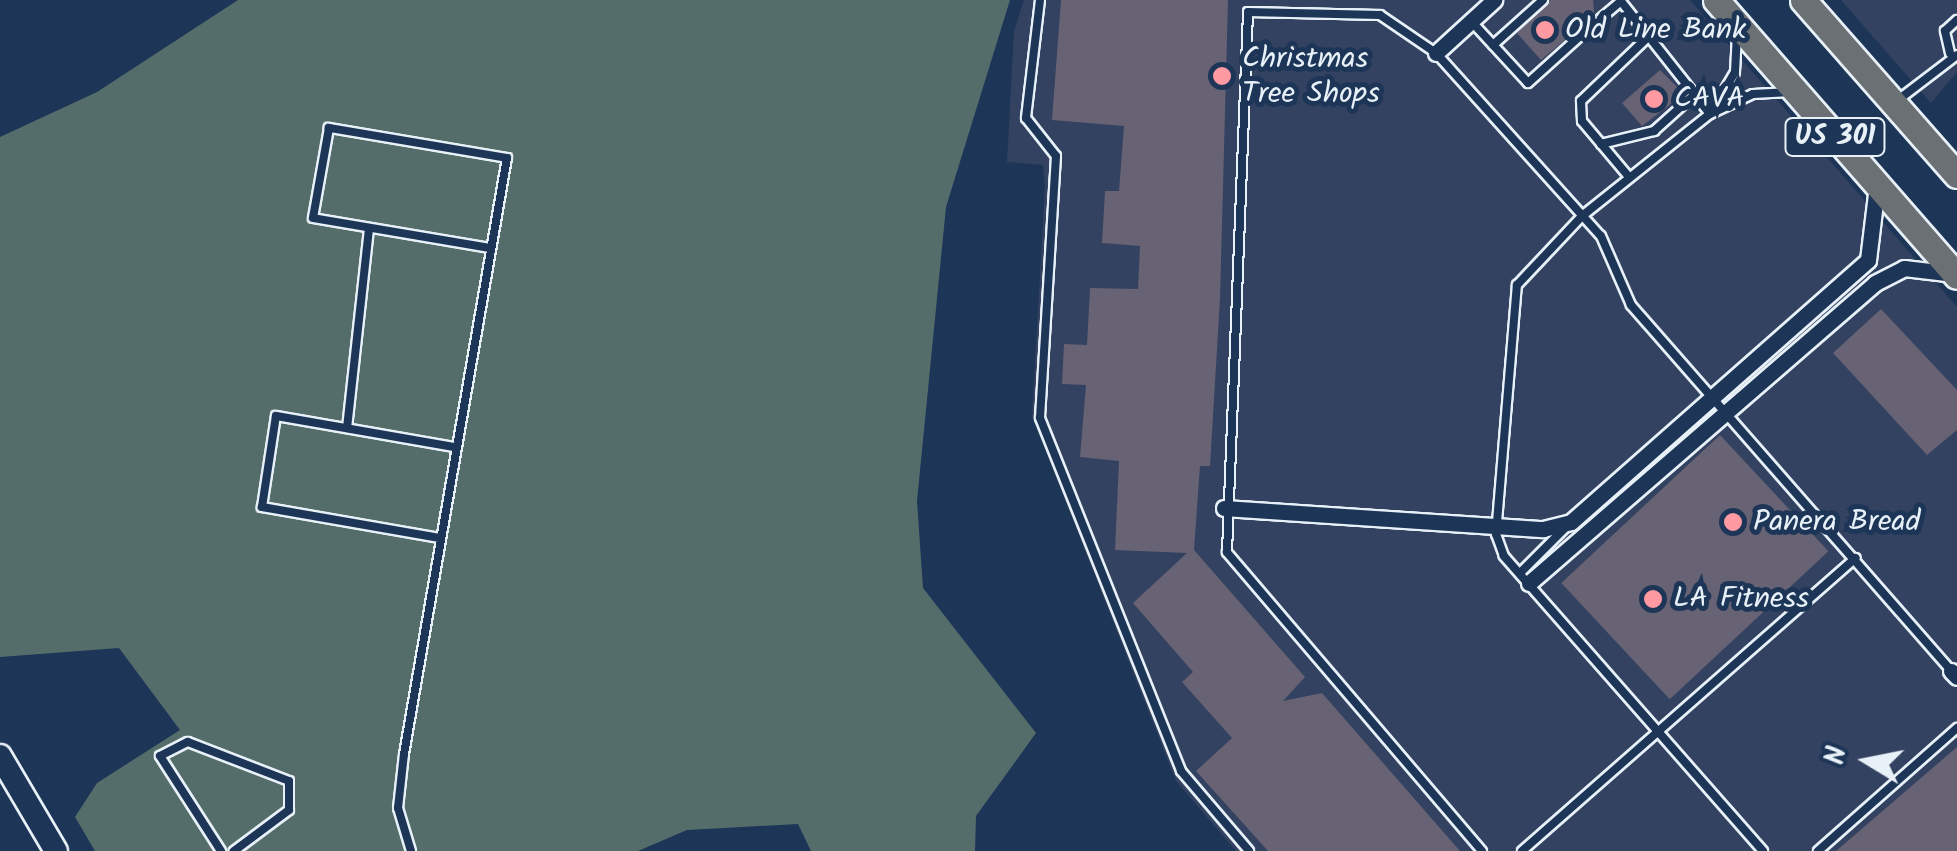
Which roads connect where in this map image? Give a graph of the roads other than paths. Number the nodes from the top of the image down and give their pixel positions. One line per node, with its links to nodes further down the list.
1 (1040, 0): 51 (lane)
2 (1248, 0): 9 (lane)
3 (1543, 0): 16 (lane)
4 (1620, 0): 10 (lane); 15 (lane)
5 (1716, 0): 13 (highway, US 301)
6 (1785, 0): 21 (highway)
7 (1803, 0): 21 (highway, US 301)
8 (1491, 1): 12 (street)
9 (1248, 12): 17 (lane); 37 (lane)
10 (1601, 18)
11 (1957, 20): 18 (lane)
12 (1471, 21): 16 (lane); 17 (street)
13 (1738, 25): 19 (highway, US 301); 22 (lane)
14 (1588, 29): 16 (lane)
15 (1648, 37): 20 (lane); 23 (lane)
16 (1493, 45)
17 (1436, 53): 27 (lane)
18 (1953, 54): 21 (lane)
19 (1798, 94): 22 (lane); 26 (highway, US 301)
20 (1694, 95): 22 (lane); 23 (lane)
21 (1898, 108): 24 (highway, US 301)
22 (1710, 114): 25 (lane)
23 (1602, 144): 25 (lane)
24 (1957, 175)
25 (1630, 177): 27 (lane)
26 (1876, 185): 30 (highway, US 301); 31 (street)
27 (1582, 216): 31 (lane); 39 (lane)
28 (370, 228): 29 (lane); 29 (lane); 33 (lane)
29 (490, 248): 34 (lane)
30 (1956, 275): 32 (street)
31 (1712, 394): 32 (lane); 35 (street)
32 (1730, 413): 36 (street); 41 (lane)
33 (347, 428): 34 (lane); 40 (lane)
34 (454, 447): 40 (lane)
35 (1616, 482): 36 (lane); 38 (street)
36 (1630, 497): 42 (street)
37 (1224, 508): 39 (street); 52 (lane)
38 (1571, 522): 39 (street); 42 (lane)
39 (1497, 524): 42 (lane)
40 (440, 538): 50 (lane)
41 (1855, 558): 43 (lane); 45 (lane)
42 (1524, 578): 45 (lane)
43 (1954, 674)
44 (1957, 728): 55 (lane)
45 (1662, 734): 53 (lane); 54 (lane)
46 (0, 756): 47 (main road)
47 (56, 851)
48 (221, 851): 49 (lane)
49 (234, 851)
50 (412, 851)
51 (1249, 851)
52 (1482, 851)
53 (1522, 851)
54 (1763, 851)
55 (1818, 851)

